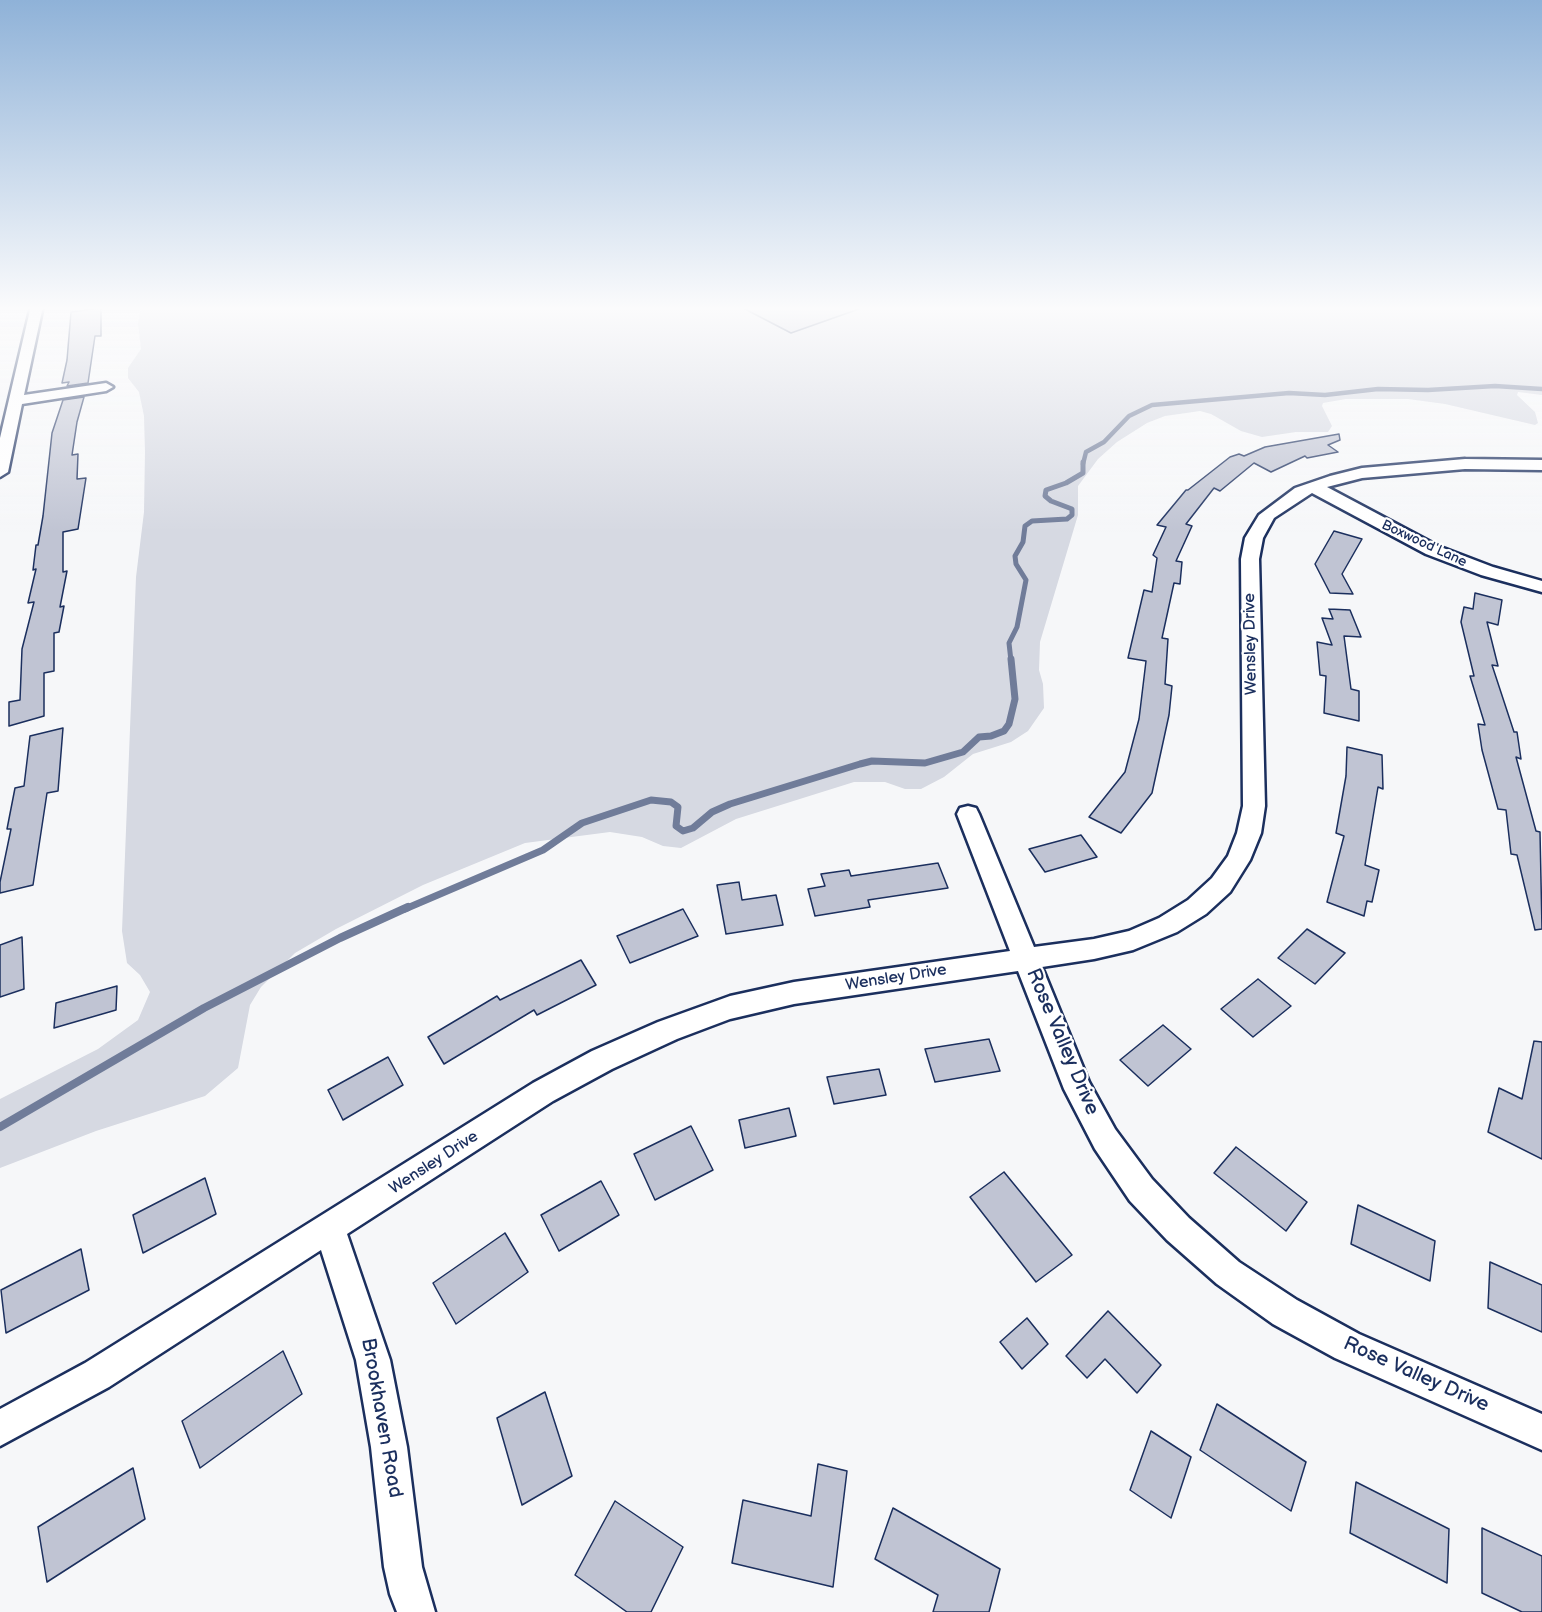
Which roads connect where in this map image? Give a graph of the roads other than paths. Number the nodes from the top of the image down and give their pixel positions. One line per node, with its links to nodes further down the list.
1 (20, 381): 3 (street)
2 (106, 387): 3 (street)
3 (16, 401): 5 (street)
4 (1542, 465): 6 (street, Wensley Drive)
5 (0, 472)
6 (1312, 486): 7 (street, Boxwood Lane); 9 (street, Wensley Drive)
7 (1542, 587)
8 (968, 814): 9 (street, Rose Valley Drive)
9 (1026, 958): 10 (street, Wensley Drive); 12 (street, Rose Valley Drive)
10 (330, 1228): 11 (street, Wensley Drive); 13 (street, Brookhaven Road)
11 (0, 1428)
12 (1542, 1432)
13 (416, 1612)

